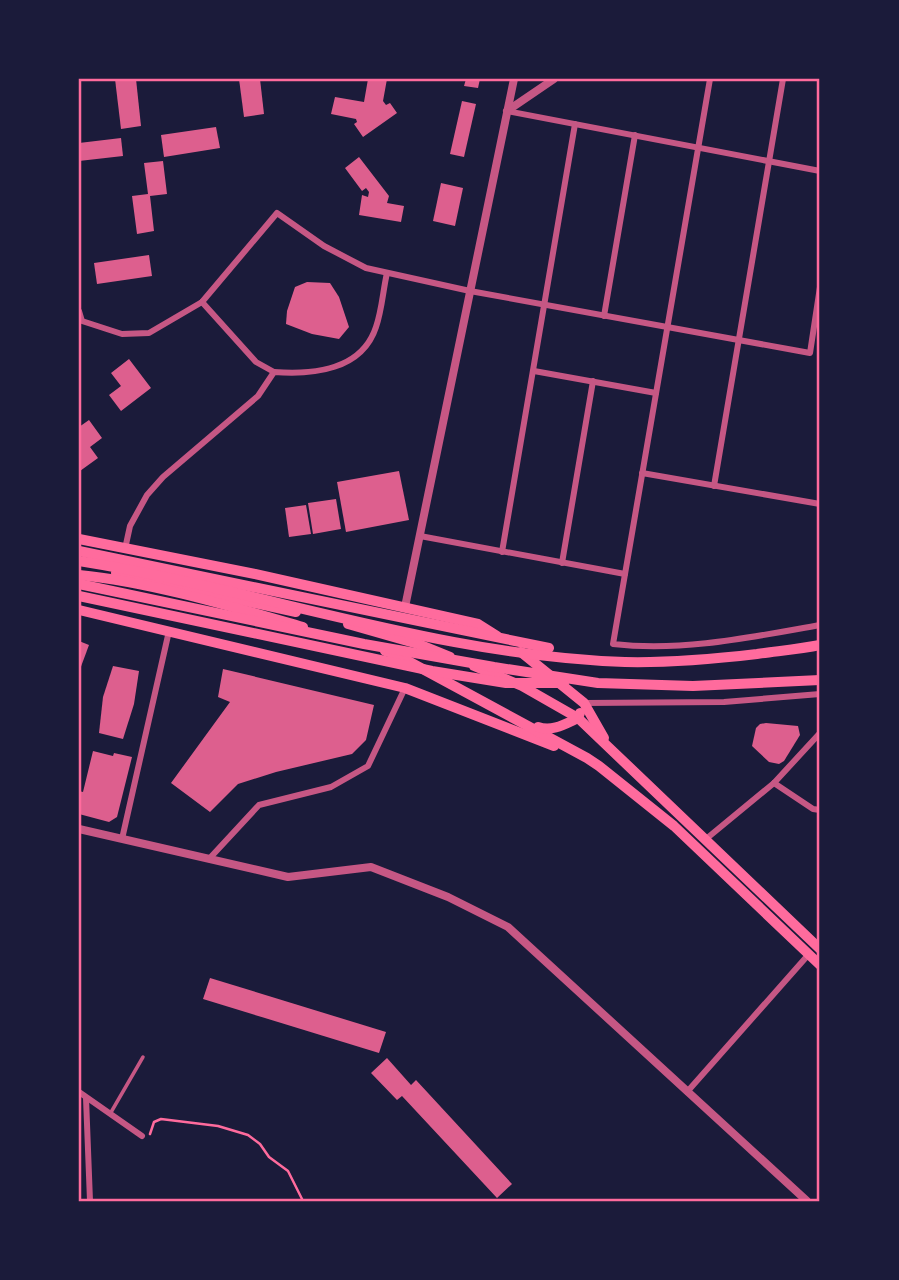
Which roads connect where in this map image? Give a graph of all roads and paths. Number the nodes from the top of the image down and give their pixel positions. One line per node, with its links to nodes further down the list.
1 (514, 79): 5 (street)
2 (554, 79): 5 (street)
3 (710, 79): 8 (street)
4 (783, 79): 9 (street)
5 (507, 111): 6 (street); 13 (street)
6 (576, 124): 7 (street); 15 (street)
7 (635, 135): 8 (street); 17 (street)
8 (698, 148): 9 (street); 18 (street)
9 (768, 161): 10 (street); 19 (street)
10 (820, 170)
11 (387, 273): 13 (street); 14 (street); 21 (street)
12 (820, 287): 19 (street)
13 (470, 291): 15 (street); 27 (street)
14 (202, 302): 16 (street); 21 (street)
15 (544, 304): 17 (street); 20 (street)
16 (79, 311)
17 (604, 316): 18 (street)
18 (667, 327): 19 (street); 23 (street)
19 (739, 340): 25 (street)
20 (534, 371): 22 (street); 31 (street)
21 (274, 372): 29 (street)
22 (593, 381): 23 (street); 33 (street)
23 (656, 393): 24 (street)
24 (642, 473): 25 (street); 34 (street)
25 (714, 486): 26 (street)
26 (820, 504)
27 (420, 536): 31 (street); 38 (street)
28 (79, 539): 29 (main road)
29 (125, 549): 38 (main road)
30 (79, 551): 43 (highway)
31 (502, 552): 33 (street)
32 (79, 563): 43 (highway); 49 (main road)
33 (562, 563): 34 (street)
34 (625, 574): 40 (street)
35 (79, 576): 50 (main road)
36 (79, 584): 45 (highway)
37 (79, 596): 45 (highway)
38 (405, 607): 48 (main road)
39 (79, 610): 41 (main road)
40 (820, 625)
41 (169, 631): 46 (main road); 57 (street)
42 (820, 645): 43 (highway)
43 (626, 662)
44 (820, 680): 45 (highway)
45 (598, 682)
46 (405, 688): 53 (main road); 59 (street)
47 (820, 694): 48 (street)
48 (584, 703): 49 (main road); 52 (main road)
49 (578, 718): 50 (main road); 52 (main road)
50 (518, 721): 53 (main road)
51 (820, 733): 54 (street)
52 (610, 747): 58 (main road)
53 (599, 766): 61 (main road)
54 (774, 783): 55 (street); 58 (street)
55 (820, 810)
56 (79, 829): 57 (street)
57 (122, 839): 59 (street)
58 (706, 839): 60 (main road)
59 (209, 859): 64 (street)
60 (820, 949)
61 (809, 954): 62 (main road); 64 (street)
62 (820, 965)
63 (143, 1057): 67 (lane)
64 (687, 1092): 71 (street)
65 (79, 1093): 66 (street)
66 (86, 1098): 67 (street); 69 (street)
67 (110, 1114): 68 (street)
68 (142, 1136): 70 (path)
69 (90, 1201)
70 (303, 1201)
71 (807, 1201)

